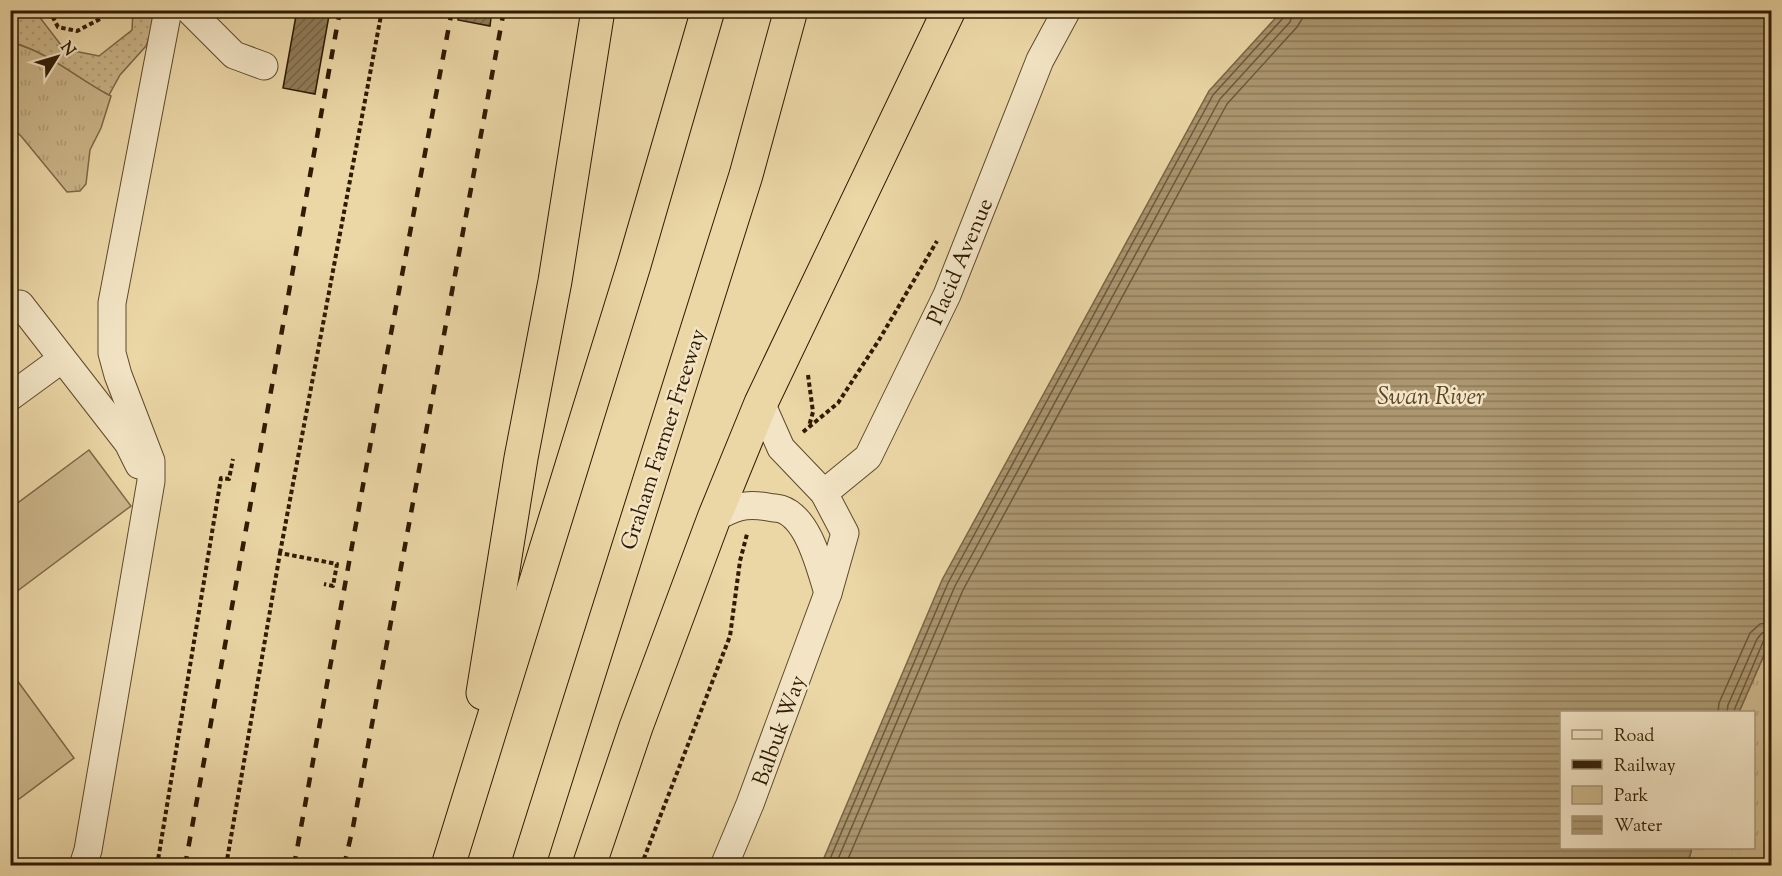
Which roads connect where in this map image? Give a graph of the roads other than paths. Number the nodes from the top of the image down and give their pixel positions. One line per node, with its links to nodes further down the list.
1 (168, 10): 18 (street)
2 (189, 10): 8 (street)
3 (598, 10): 16 (highway)
4 (708, 10): 16 (highway)
5 (791, 10): 20 (highway, Graham Farmer Freeway)
6 (949, 10): 12 (highway)
7 (1067, 10): 13 (street, Placid Avenue)
8 (264, 66)
9 (10, 311): 10 (street)
10 (62, 359): 11 (street); 17 (street)
11 (10, 397)
12 (761, 403): 13 (street, Balbuk Way); 14 (highway)
13 (824, 493): 15 (street, Balbuk Way)
14 (714, 518): 15 (street); 21 (highway)
15 (828, 593): 22 (street, Balbuk Way)
16 (465, 807): 19 (highway)
17 (68, 866)
18 (83, 866)
19 (448, 866)
20 (528, 866)
21 (589, 866)
22 (724, 866)

